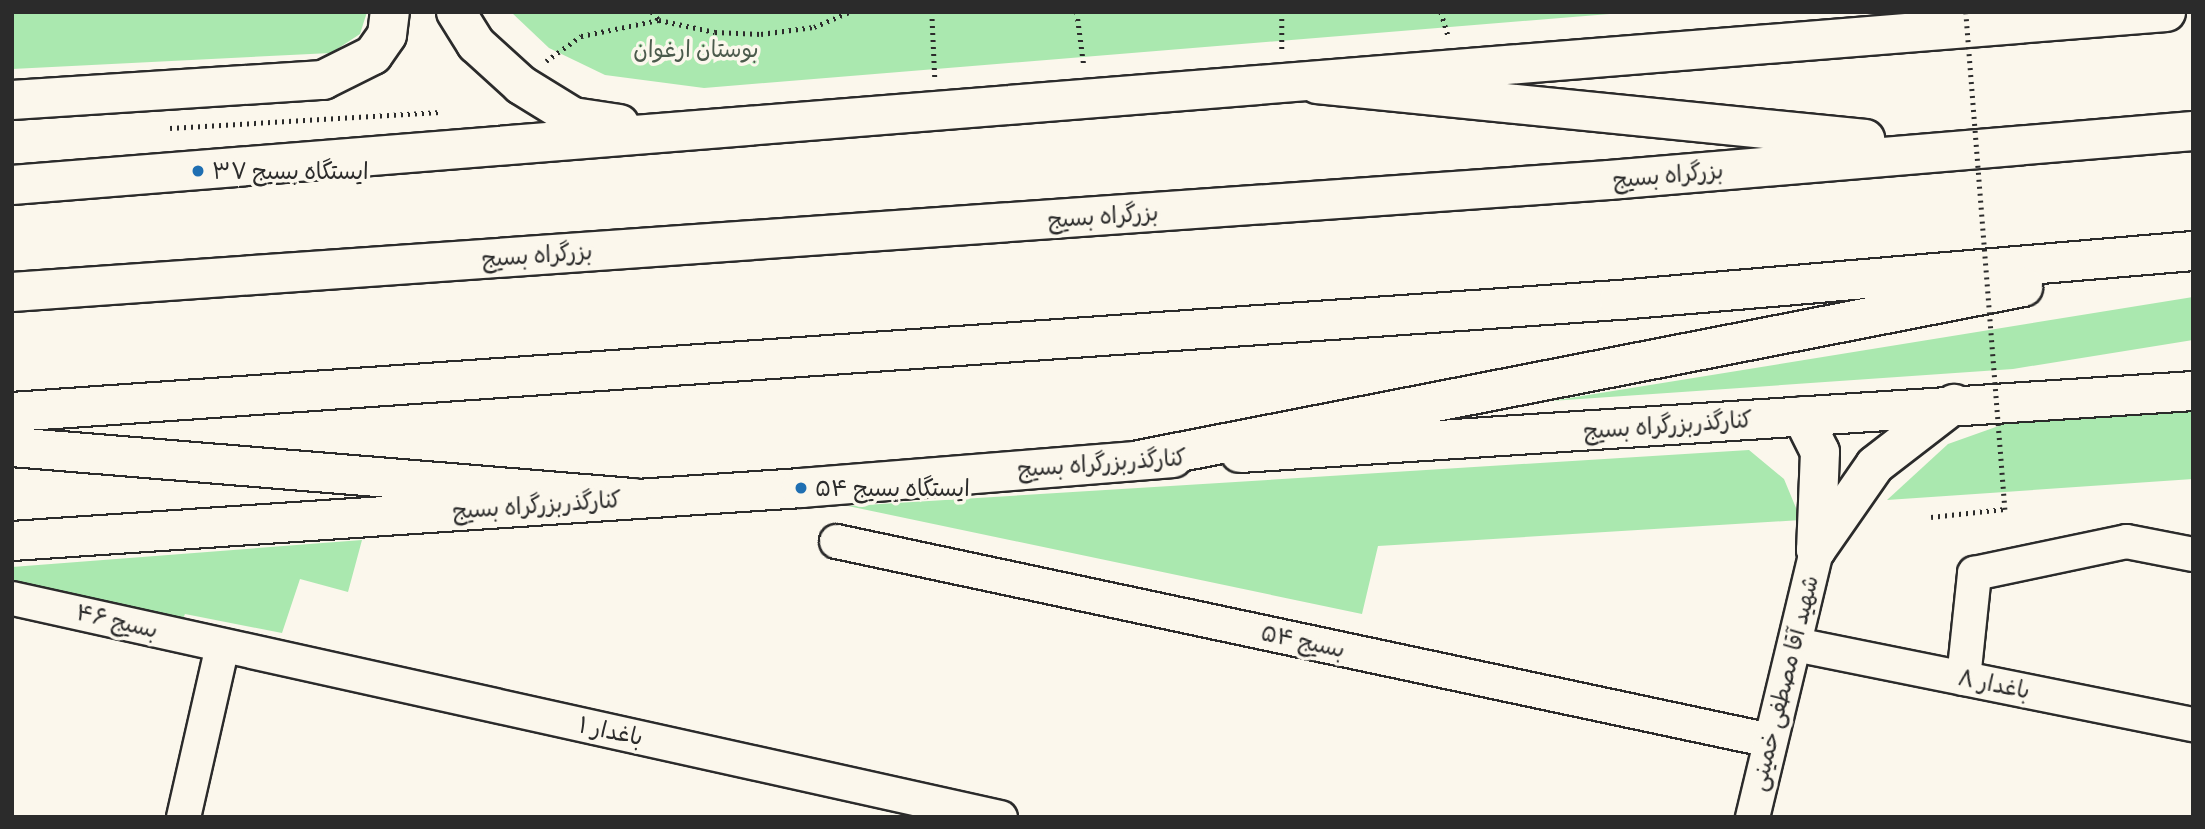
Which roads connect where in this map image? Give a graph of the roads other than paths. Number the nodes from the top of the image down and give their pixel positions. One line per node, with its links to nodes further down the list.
1 (390, 12): 6 (main road)
2 (456, 12): 8 (main road)
3 (2150, 15): 4 (main road); 5 (main road)
4 (2193, 18)
5 (1317, 84): 8 (main road); 9 (main road)
6 (12, 100)
7 (2193, 131): 9 (main road, بزرگراه بسیج)
8 (673, 132): 10 (main road)
9 (1955, 148): 12 (main road, بزرگراه بسیج)
10 (12, 185)
11 (2193, 253): 16 (main road); 19 (main road)
12 (12, 292)
13 (2193, 373): 15 (main road)
14 (2193, 391): 15 (main road, کنارگذربزرگراه بسیج)
15 (1950, 404): 17 (main road, کنارگذربزرگراه بسیج); 23 (main road)
16 (12, 412)
17 (1802, 416): 19 (main road, کنارگذربزرگراه بسیج); 23 (main road)
18 (12, 447): 20 (main road)
19 (1139, 460): 20 (main road, کنارگذربزرگراه بسیج)
20 (632, 498): 21 (main road, کنارگذربزرگراه بسیج)
21 (12, 541)
22 (836, 541): 30 (street, بسیج ۵۴)
23 (1816, 550): 26 (street, شهید آقا مصطفی خمینی)
24 (2193, 554): 28 (street)
25 (12, 598): 27 (street, بسیج ۴۶)
26 (1795, 644): 28 (street, باغدار ۸); 30 (street, شهید آقا مصطفی خمینی)
27 (222, 645): 31 (street); 32 (street, باغدار ۱)
28 (1963, 678): 29 (street, باغدار ۸)
29 (2193, 724)
30 (1770, 740): 33 (street, شهید آقا مصطفی خمینی)
31 (183, 817)
32 (1000, 817)
33 (1752, 817)

